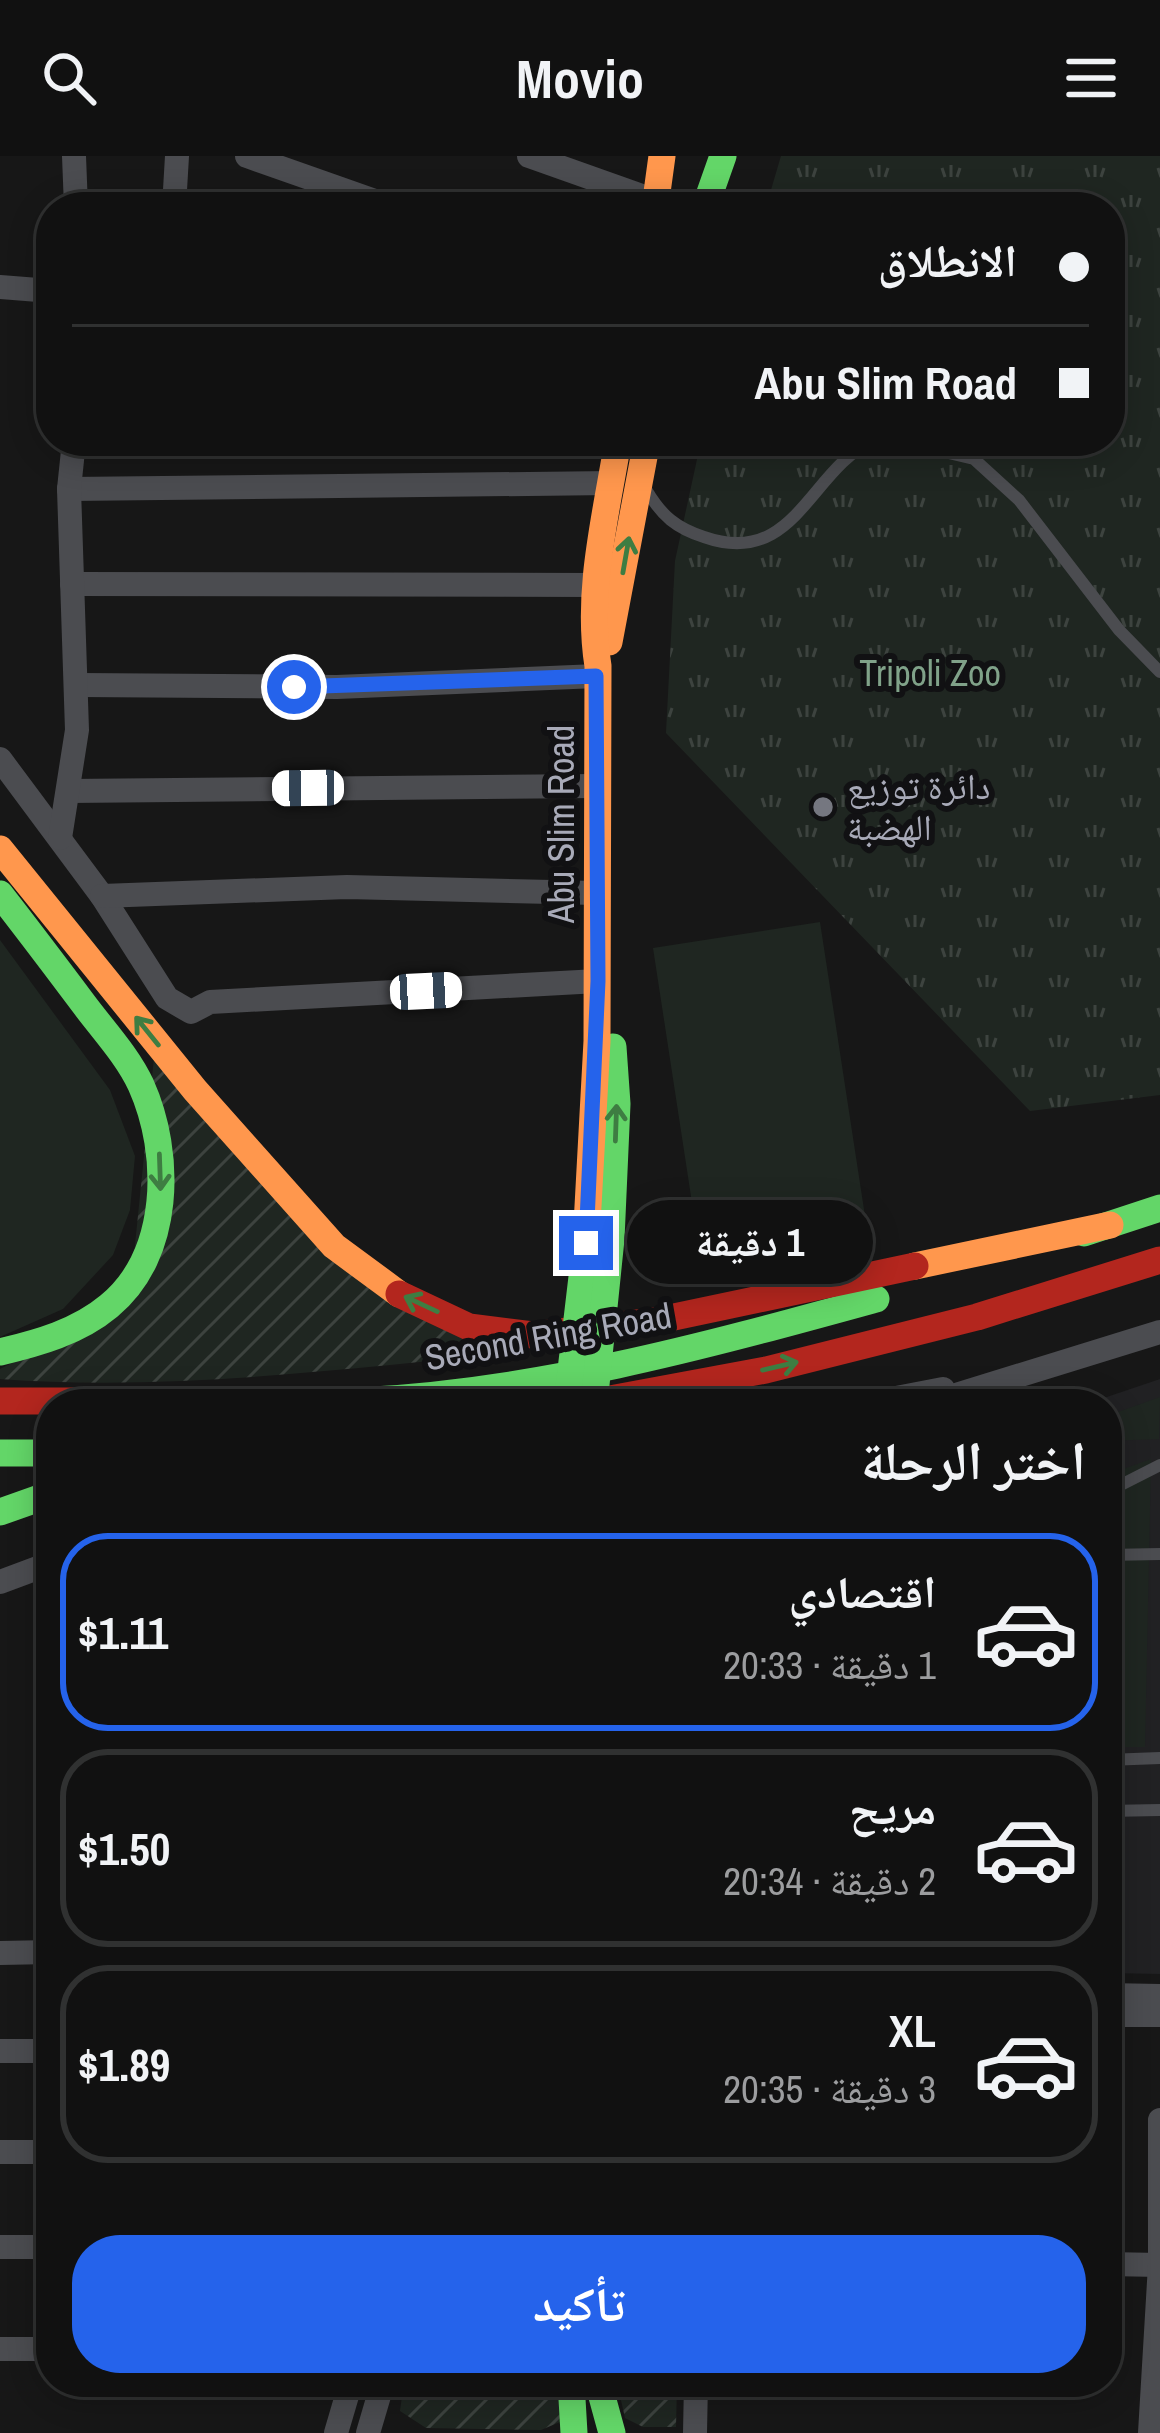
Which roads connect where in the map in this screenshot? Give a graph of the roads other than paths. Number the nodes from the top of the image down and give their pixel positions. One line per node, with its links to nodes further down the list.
1 (74, 156): 7 (street)
2 (177, 156): 8 (street)
3 (247, 156): 9 (street)
4 (529, 156): 10 (street)
5 (662, 156): 11 (main road)
6 (723, 156): 12 (main road)
7 (75, 192)
8 (174, 192)
9 (349, 192)
10 (624, 192)
11 (657, 192)
12 (710, 192)
13 (0, 287): 14 (street)
14 (36, 290)
15 (72, 456): 22 (street)
16 (615, 456): 21 (main road, Abu Slim Road)
17 (644, 456): 20 (main road, Abu Slim Road)
18 (849, 456): 20 (lane)
19 (961, 456): 26 (lane)
20 (640, 479): 25 (main road, Abu Slim Road, one-way to 20)
21 (610, 483): 22 (street); 24 (main road, Abu Slim Road)
22 (69, 488): 23 (street)
23 (72, 584): 24 (street); 27 (street)
24 (596, 585): 25 (main road, Abu Slim Road)
25 (597, 671): 27 (street); 29 (main road, Abu Slim Road)
26 (1160, 672)
27 (79, 685): 30 (street)
28 (0, 759): 31 (street)
29 (595, 786): 30 (street); 33 (main road, Abu Slim Road)
30 (68, 790): 31 (street)
31 (60, 838): 35 (street)
32 (0, 849): 38 (main road, one-way to 32)
33 (596, 893): 35 (street); 36 (main road, Abu Slim Road)
34 (0, 894): 42 (main road, one-way to 42)
35 (102, 896): 36 (street)
36 (598, 981): 39 (main road, Abu Slim Road)
37 (1160, 1208): 38 (main road, Second Ring Road)
38 (1110, 1225): 44 (main road, Second Ring Road)
39 (599, 1241): 45 (main road, Abu Slim Road, bridge); 46 (main road, Abu Slim Road, bridge)
40 (1160, 1260): 47 (main road, Second Ring Road, one-way to 40)
41 (1160, 1332): 43 (street)
42 (0, 1352)
43 (993, 1382): 48 (street); 49 (street)
44 (482, 1389)
45 (570, 1389)
46 (594, 1389)
47 (664, 1389)
48 (952, 1389)
49 (972, 1389)
50 (0, 1401): 51 (main road, Second Ring Road)
51 (36, 1401)
52 (0, 1453): 53 (main road)
53 (36, 1453)
54 (1160, 1465): 55 (lane)
55 (1122, 1484)
56 (36, 1499): 57 (main road)
57 (0, 1512)
58 (1160, 1554): 59 (lane)
59 (1122, 1555)
60 (36, 1569): 61 (street)
61 (0, 1582)
62 (1160, 1758): 63 (lane)
63 (1122, 1759)
64 (1160, 1810): 65 (lane)
65 (1122, 1811)
66 (36, 1952): 67 (street)
67 (0, 1953)
68 (1122, 1995): 69 (street)
69 (1160, 1996)
70 (1122, 2014): 71 (street)
71 (1160, 2015)
72 (0, 2050): 73 (street)
73 (36, 2050)
74 (1160, 2120): 80 (street)
75 (0, 2152): 76 (street)
76 (36, 2152)
77 (0, 2247): 78 (street)
78 (36, 2247)
79 (1122, 2264): 80 (street)
80 (1160, 2265): 93 (street)
81 (0, 2349): 82 (street)
82 (36, 2349)
83 (346, 2397): 88 (street)
84 (379, 2397): 89 (street)
85 (572, 2397): 90 (main road)
86 (602, 2397): 91 (main road)
87 (695, 2397): 92 (street)
88 (336, 2433)
89 (368, 2433)
90 (574, 2433)
91 (612, 2433)
92 (694, 2433)
93 (1150, 2433)

